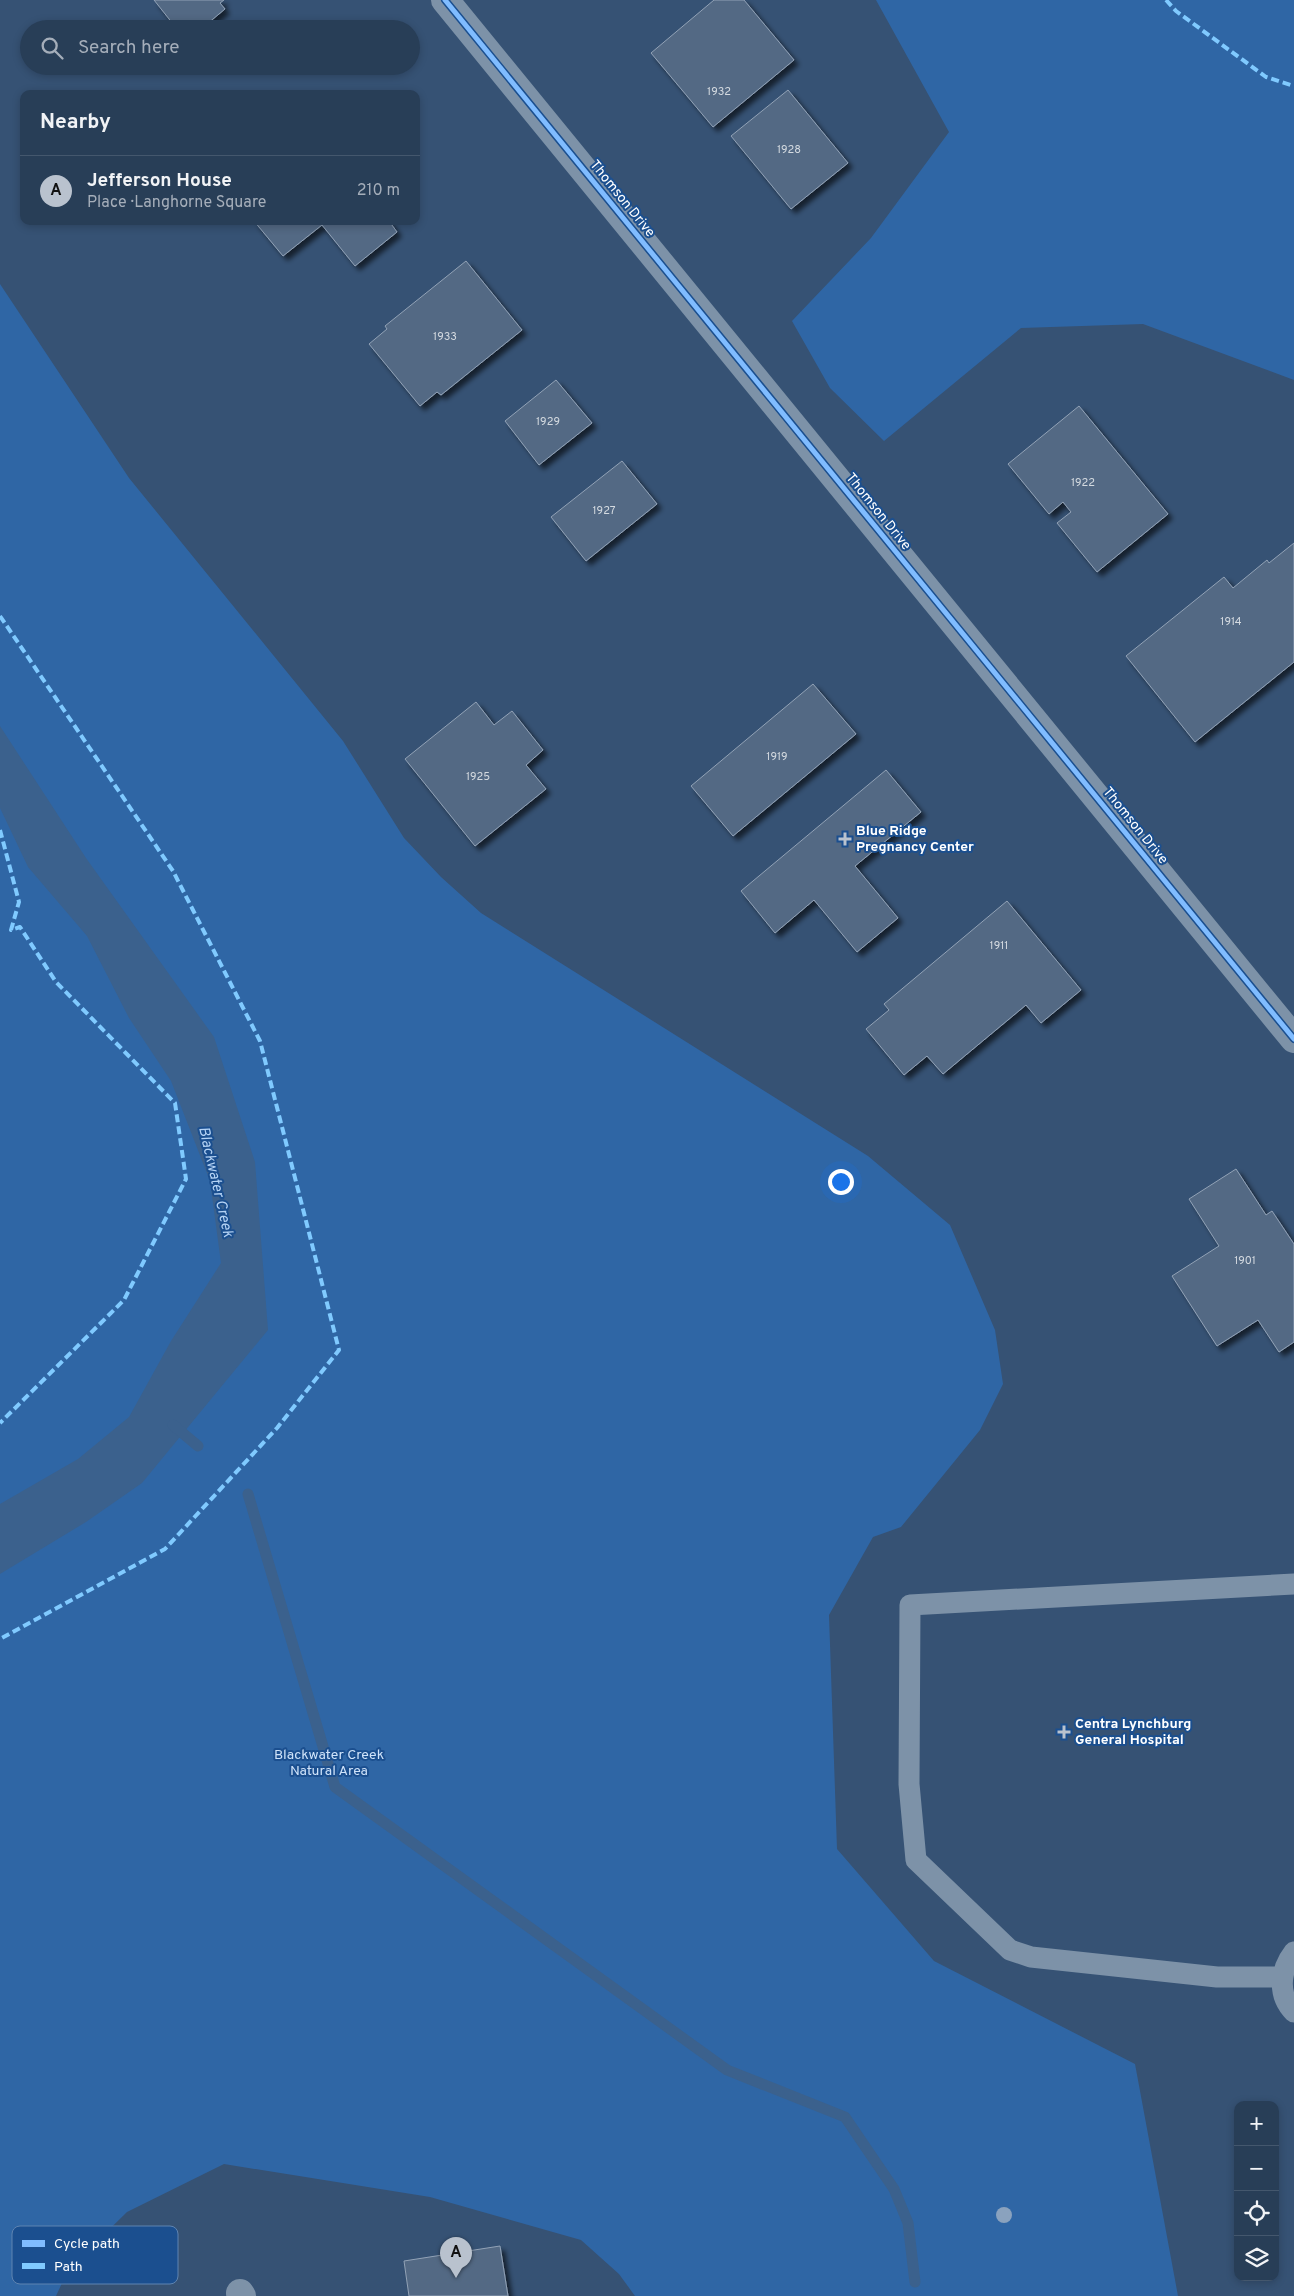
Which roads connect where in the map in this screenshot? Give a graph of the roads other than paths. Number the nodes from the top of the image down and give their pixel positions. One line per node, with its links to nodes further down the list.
1 (445, 0): 2 (street, Thomson Drive)
2 (1294, 1039)
3 (1294, 1584): 5 (lane)
4 (1294, 1952): 5 (lane)
5 (1282, 1977): 6 (lane)
6 (1294, 2012)

